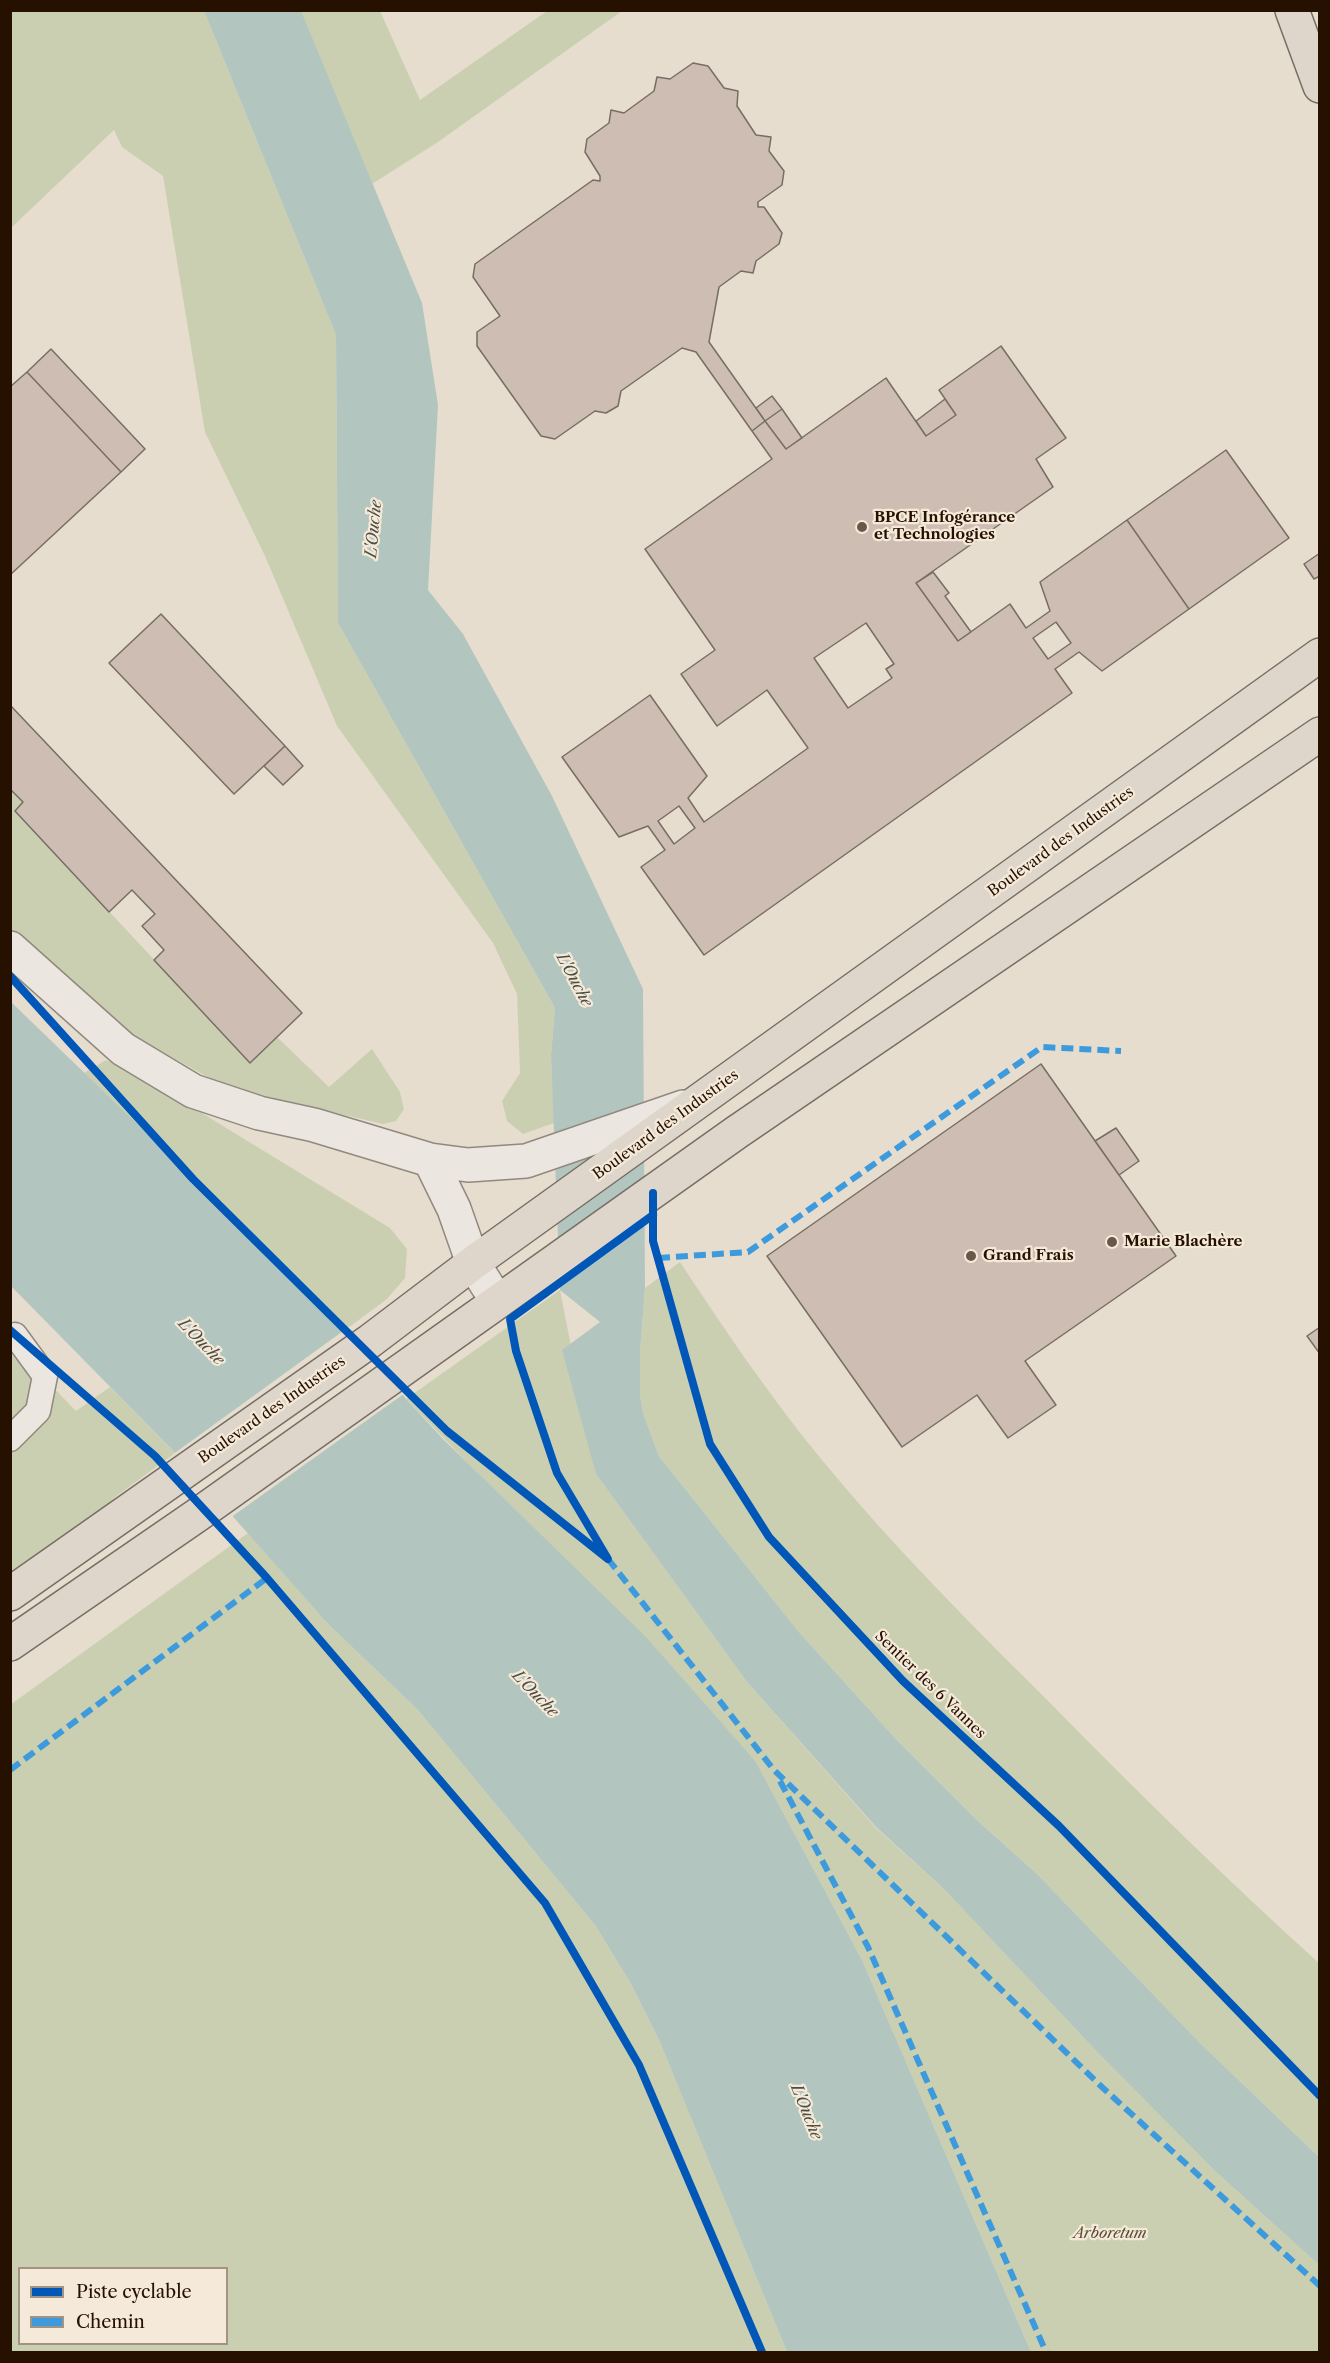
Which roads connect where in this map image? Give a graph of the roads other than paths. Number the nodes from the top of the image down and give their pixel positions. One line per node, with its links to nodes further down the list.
1 (1292, 10): 2 (main road)
2 (1320, 86)
3 (1320, 655): 6 (main road, Boulevard des Industries)
4 (1320, 734): 9 (main road)
5 (10, 948): 7 (street)
6 (700, 1101): 7 (street); 8 (main road, Boulevard des Industries)
7 (430, 1160): 8 (street)
8 (473, 1263): 9 (street); 12 (main road, Boulevard des Industries)
9 (497, 1301): 13 (main road)
10 (15, 1335): 11 (lane)
11 (10, 1439)
12 (10, 1594)
13 (10, 1644)

